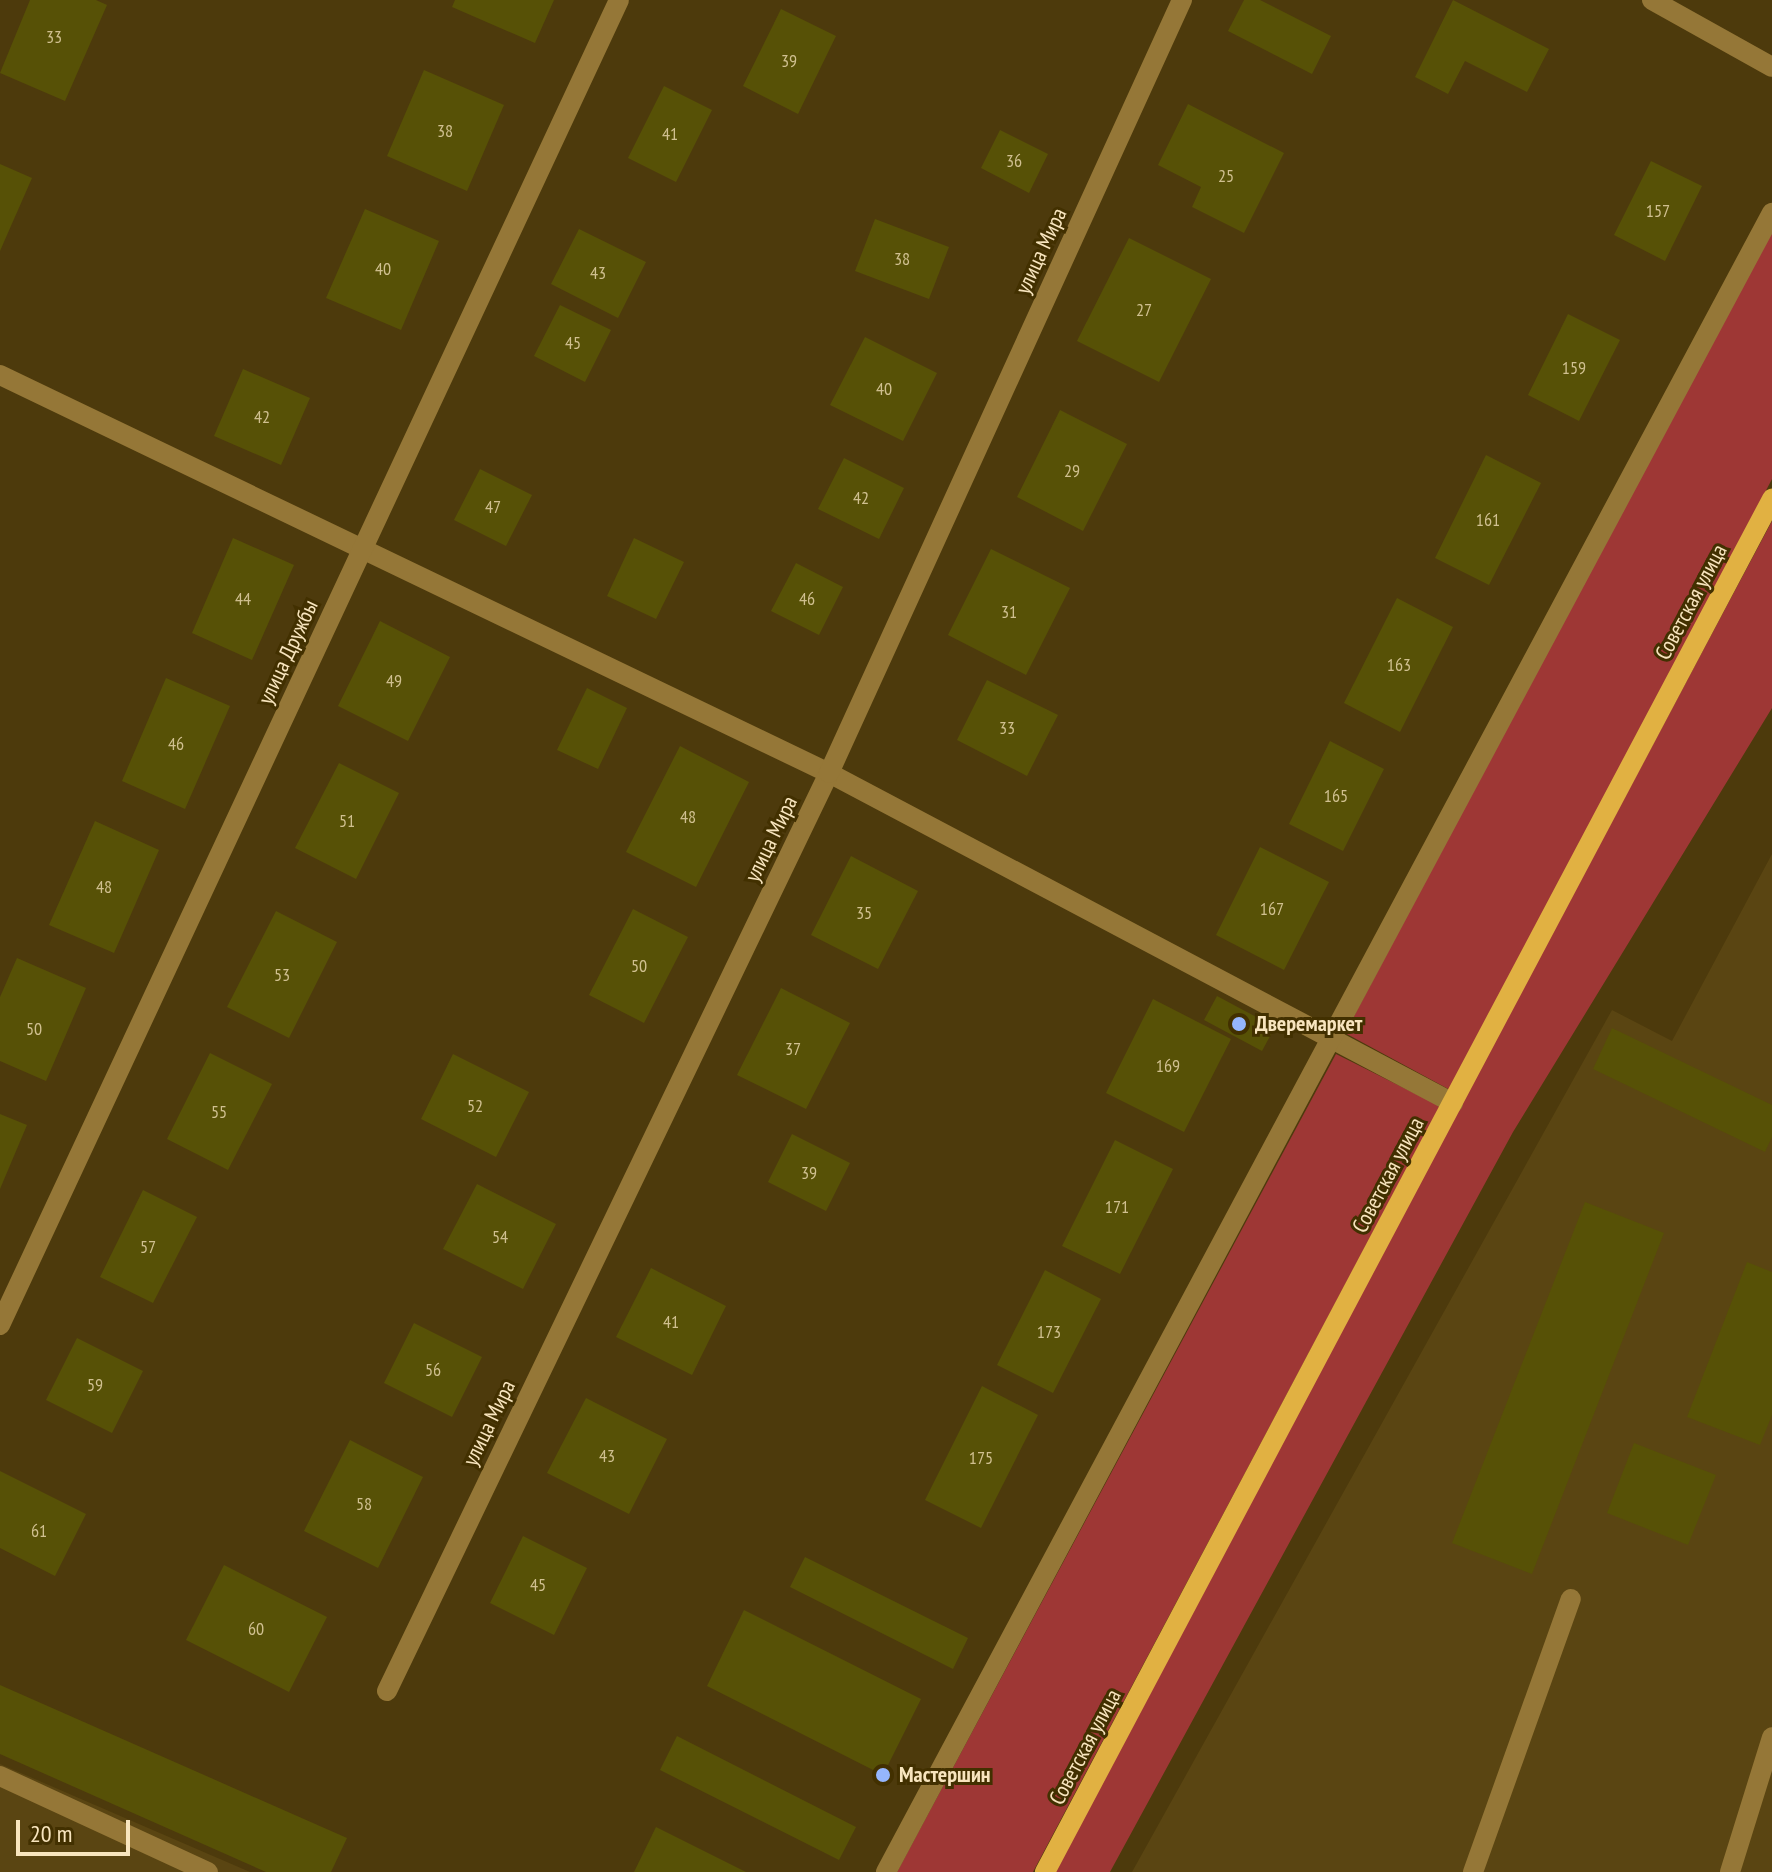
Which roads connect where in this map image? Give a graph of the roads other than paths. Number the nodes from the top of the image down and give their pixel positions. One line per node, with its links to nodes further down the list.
1 (619, 0): 8 (street, улица Дружбы)
2 (1182, 0): 9 (street, улица Мира)
3 (1652, 0): 4 (street)
4 (1772, 67)
5 (1772, 213): 10 (street)
6 (0, 375): 8 (street)
7 (1772, 499): 11 (main road, Советская улица)
8 (363, 549): 9 (street); 12 (street, улица Дружбы)
9 (829, 773): 10 (street); 14 (street, улица Мира)
10 (1335, 1039): 11 (street); 18 (street)
11 (1453, 1103): 19 (main road, Советская улица)
12 (0, 1325)
13 (1571, 1599): 20 (street)
14 (387, 1691)
15 (1772, 1737): 21 (street)
16 (0, 1776): 17 (street)
17 (208, 1872)
18 (886, 1872)
19 (1045, 1872)
20 (1473, 1872)
21 (1730, 1872)

